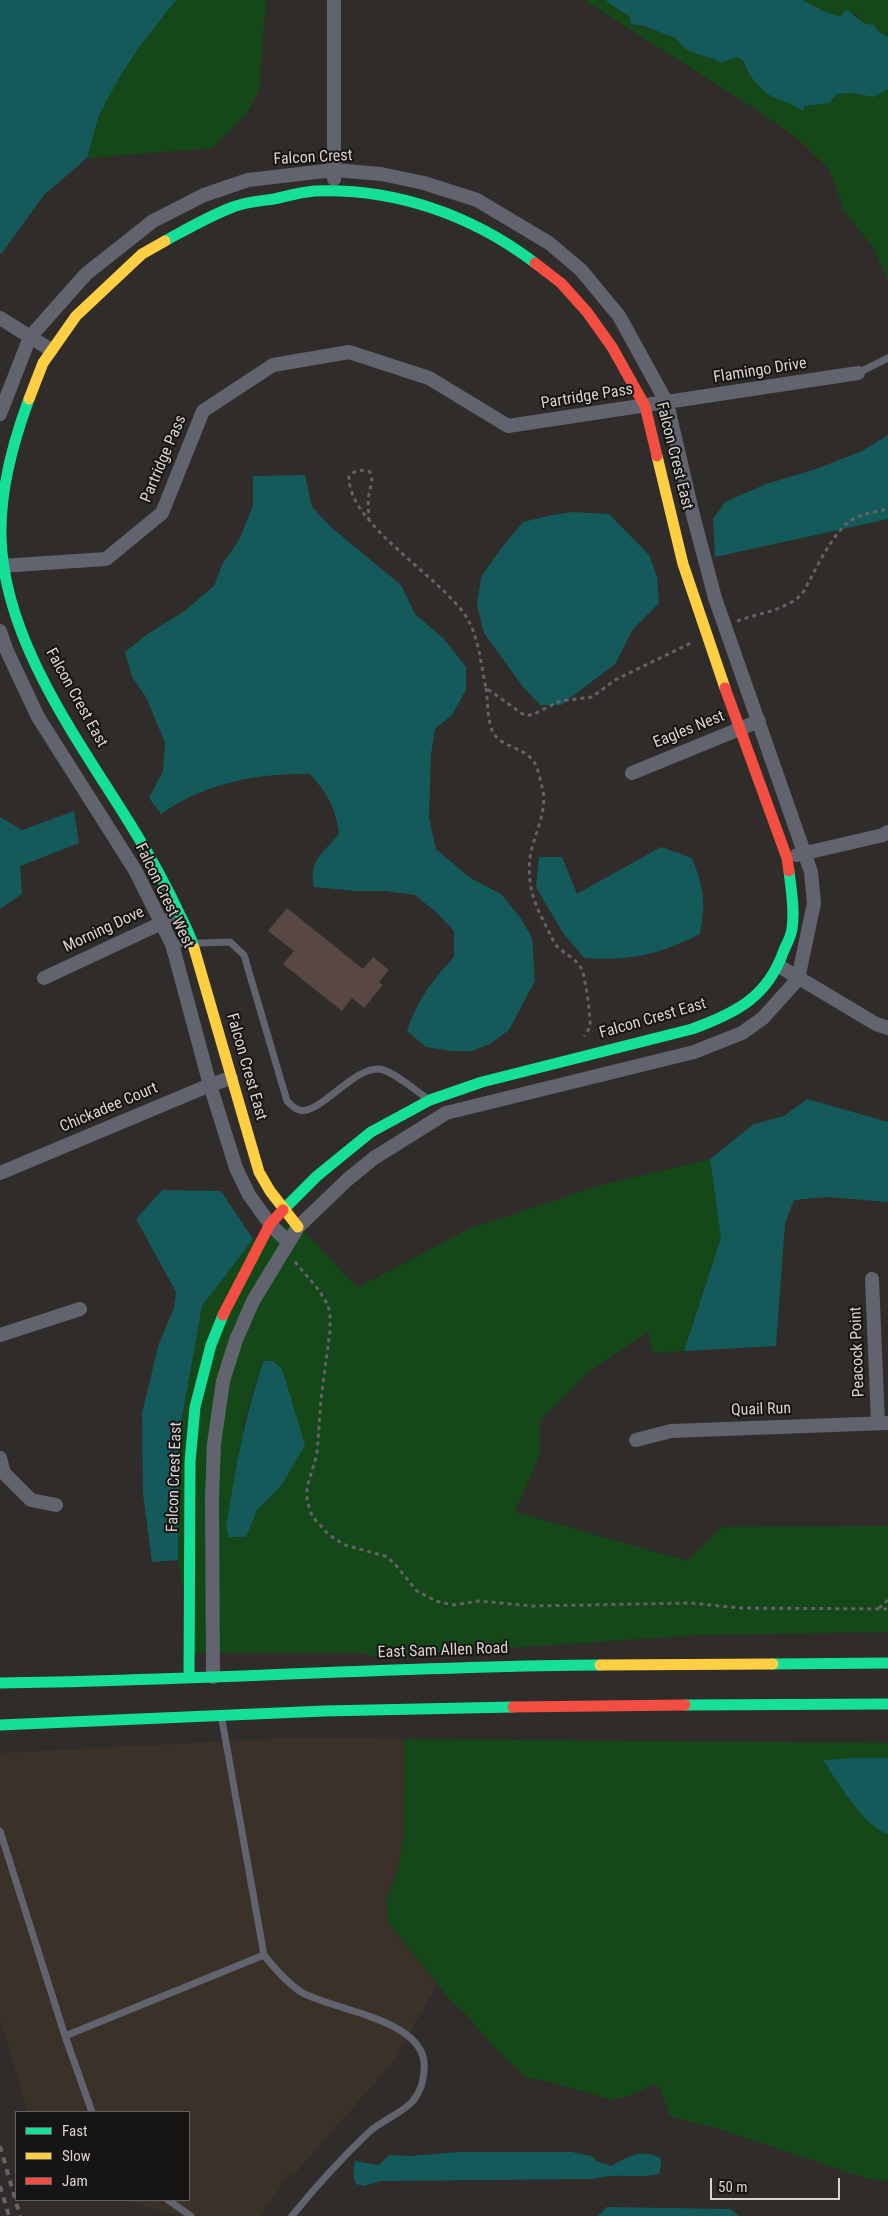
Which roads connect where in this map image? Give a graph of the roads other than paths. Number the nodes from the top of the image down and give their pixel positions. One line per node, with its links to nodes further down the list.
1 (334, 0): 2 (street)
2 (334, 170): 3 (street); 4 (street, Falcon Crest); 5 (street, Falcon Crest)
3 (334, 192): 6 (street, Falcon Crest East); 7 (street, Falcon Crest East)
4 (153, 221): 6 (street); 9 (street, Falcon Crest)
5 (518, 224): 7 (street); 13 (street, Falcon Crest)
6 (165, 242): 10 (street, Falcon Crest East)
7 (508, 243): 14 (street, Falcon Crest East)
8 (0, 318): 9 (street)
9 (30, 337): 10 (street); 15 (street, Falcon Crest)
10 (51, 350): 16 (street, Falcon Crest East)
11 (888, 358): 12 (lane)
12 (858, 373): 13 (street, Flamingo Drive)
13 (667, 403): 14 (street, Partridge Pass); 17 (street, Falcon Crest East)
14 (645, 406): 18 (street, Falcon Crest East); 19 (street, Partridge Pass)
15 (0, 414)
16 (4, 475): 19 (street, Falcon Crest East)
17 (700, 541): 18 (street); 21 (street, Falcon Crest East)
18 (678, 547): 23 (street, Falcon Crest East)
19 (2, 566): 22 (street, Falcon Crest East)
20 (0, 631): 24 (street, Falcon Crest West)
21 (759, 721): 23 (street, Eagles Nest); 27 (street, Falcon Crest East)
22 (69, 726): 24 (street); 29 (street, Falcon Crest East)
23 (739, 729): 25 (street, Eagles Nest); 28 (street, Falcon Crest East)
24 (52, 739): 30 (street, Falcon Crest West)
25 (632, 773)
26 (888, 832): 27 (street)
27 (804, 853): 28 (street); 35 (street, Falcon Crest East)
28 (787, 858): 33 (street, Falcon Crest East)
29 (180, 916): 30 (street, Morning Dove); 31 (street, Falcon Crest East)
30 (161, 923): 32 (street, Falcon Crest West); 34 (street, Morning Dove)
31 (193, 943): 32 (lane); 39 (street, Falcon Crest East); 41 (lane)
32 (172, 944): 40 (street, Falcon Crest West)
33 (779, 966): 35 (street); 37 (street, Falcon Crest East)
34 (44, 978)
35 (798, 979): 36 (street); 38 (street, Falcon Crest East)
36 (888, 1028)
37 (632, 1045): 38 (street); 41 (street, Falcon Crest East)
38 (637, 1065): 41 (street, Falcon Crest East)
39 (231, 1078): 40 (street, Chickadee Court); 43 (street, Falcon Crest East)
40 (210, 1084): 42 (street, Chickadee Court); 44 (street, Falcon Crest West)
41 (438, 1107): 43 (street, Falcon Crest East); 45 (street, Falcon Crest East)
42 (0, 1173)
43 (284, 1208): 44 (street, Falcon Crest East); 45 (street, Falcon Crest East)
44 (270, 1224): 46 (street, Falcon Crest West); 52 (street, Falcon Crest East)
45 (298, 1227): 46 (street, Falcon Crest East)
46 (287, 1244): 53 (street, Falcon Crest East)
47 (872, 1279): 50 (street, Peacock Point)
48 (80, 1309): 49 (street)
49 (0, 1335)
50 (883, 1423): 51 (street, Quail Run)
51 (636, 1440)
52 (192, 1441): 53 (street); 57 (street, Falcon Crest East)
53 (214, 1444): 58 (street, Falcon Crest East)
54 (0, 1458): 55 (street)
55 (56, 1505)
56 (888, 1663): 58 (street, East Sam Allen Road)
57 (189, 1678): 58 (street, East Sam Allen Road); 59 (street, East Sam Allen Road)
58 (213, 1678)
59 (0, 1683)
60 (888, 1704): 61 (street)
61 (222, 1717): 62 (street); 64 (lane)
62 (0, 1725)
63 (0, 1831): 65 (lane)
64 (264, 1955): 65 (lane); 69 (lane)
65 (65, 2036): 66 (lane)
66 (92, 2111)
67 (169, 2201): 68 (lane)
68 (191, 2216)
69 (292, 2216)

